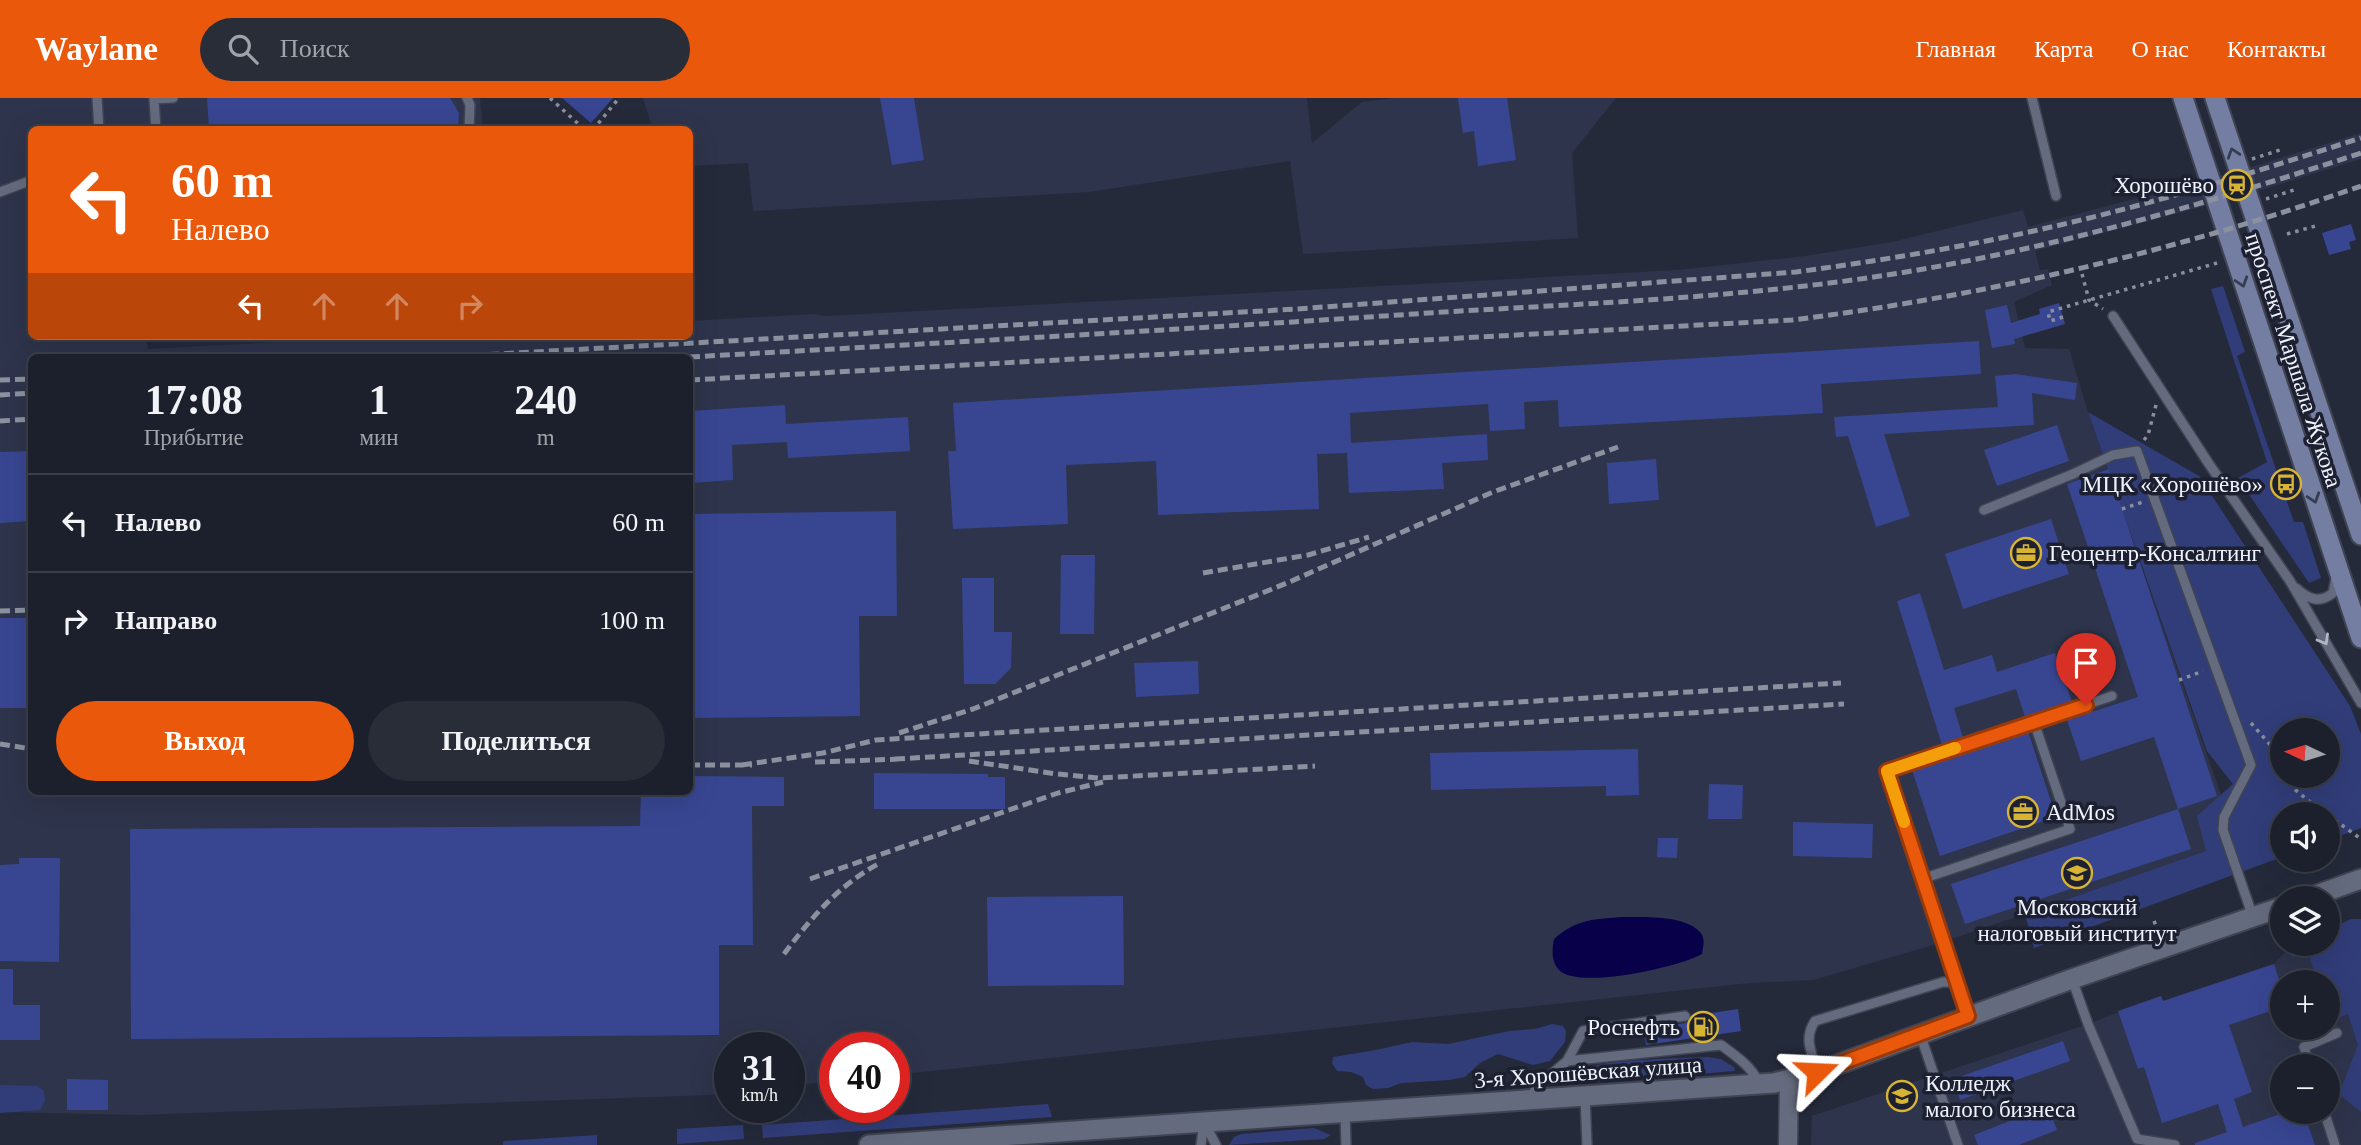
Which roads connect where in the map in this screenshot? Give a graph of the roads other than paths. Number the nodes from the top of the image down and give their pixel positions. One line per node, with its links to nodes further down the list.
1 (97, 98): 7 (lane)
2 (173, 98): 8 (lane)
3 (467, 98): 9 (lane)
4 (2032, 98): 13 (lane)
5 (2183, 98): 17 (main road, проспект Маршала Жукова, one-way to 17)
6 (2215, 98): 16 (main road, проспект Маршала Жукова, one-way to 6)
7 (99, 126)
8 (156, 126)
9 (469, 126)
10 (28, 182): 12 (lane)
11 (28, 188): 12 (lane)
12 (0, 192)
13 (2056, 195)
14 (2113, 316): 18 (lane)
15 (1984, 510): 27 (lane)
16 (2361, 535)
17 (2333, 555): 18 (lane); 19 (main road, проспект Маршала Жукова)
18 (2290, 581): 21 (lane, one-way to 21)
19 (2361, 638)
20 (2112, 696): 22 (lane)
21 (2361, 703)
22 (2034, 722): 23 (lane); 23 (lane)
23 (1922, 879): 29 (lane)
24 (2361, 879): 25 (street)
25 (2340, 887)
26 (2270, 911): 27 (street, 3-я Хорошёвская улица)
27 (2253, 917): 28 (street, 3-я Хорошёвская улица)
28 (2073, 979): 31 (street, 3-я Хорошёвская улица); 53 (lane)
29 (1957, 988): 31 (lane); 36 (lane)
30 (1685, 1016): 35 (lane)
31 (1968, 1016): 32 (street, 3-я Хорошёвская улица)
32 (1920, 1034): 36 (street, 3-я Хорошёвская улица); 52 (lane)
33 (2320, 1040): 34 (lane)
34 (2306, 1054)
35 (1567, 1061): 38 (lane); 40 (lane)
36 (1817, 1072): 37 (street, 3-я Хорошёвская улица)
37 (1789, 1080): 38 (street, 3-я Хорошёвская улица); 51 (street)
38 (1760, 1085): 39 (street, 3-я Хорошёвская улица)
39 (1585, 1097): 40 (street, 3-я Хорошёвская улица); 50 (lane)
40 (1532, 1100): 41 (street, 3-я Хорошёвская улица)
41 (1345, 1112): 42 (street, 3-я Хорошёвская улица); 49 (lane)
42 (1204, 1122): 44 (street, 3-я Хорошёвская улица); 47 (lane); 48 (lane)
43 (2328, 1124): 54 (lane)
44 (1040, 1139): 45 (street, 3-я Хорошёвская улица)
45 (922, 1143): 46 (street, 3-я Хорошёвская улица)
46 (869, 1145)
47 (1202, 1145)
48 (1216, 1145)
49 (1346, 1145)
50 (1587, 1145)
51 (1788, 1145)
52 (1958, 1145)
53 (2175, 1145)
54 (2335, 1145)

